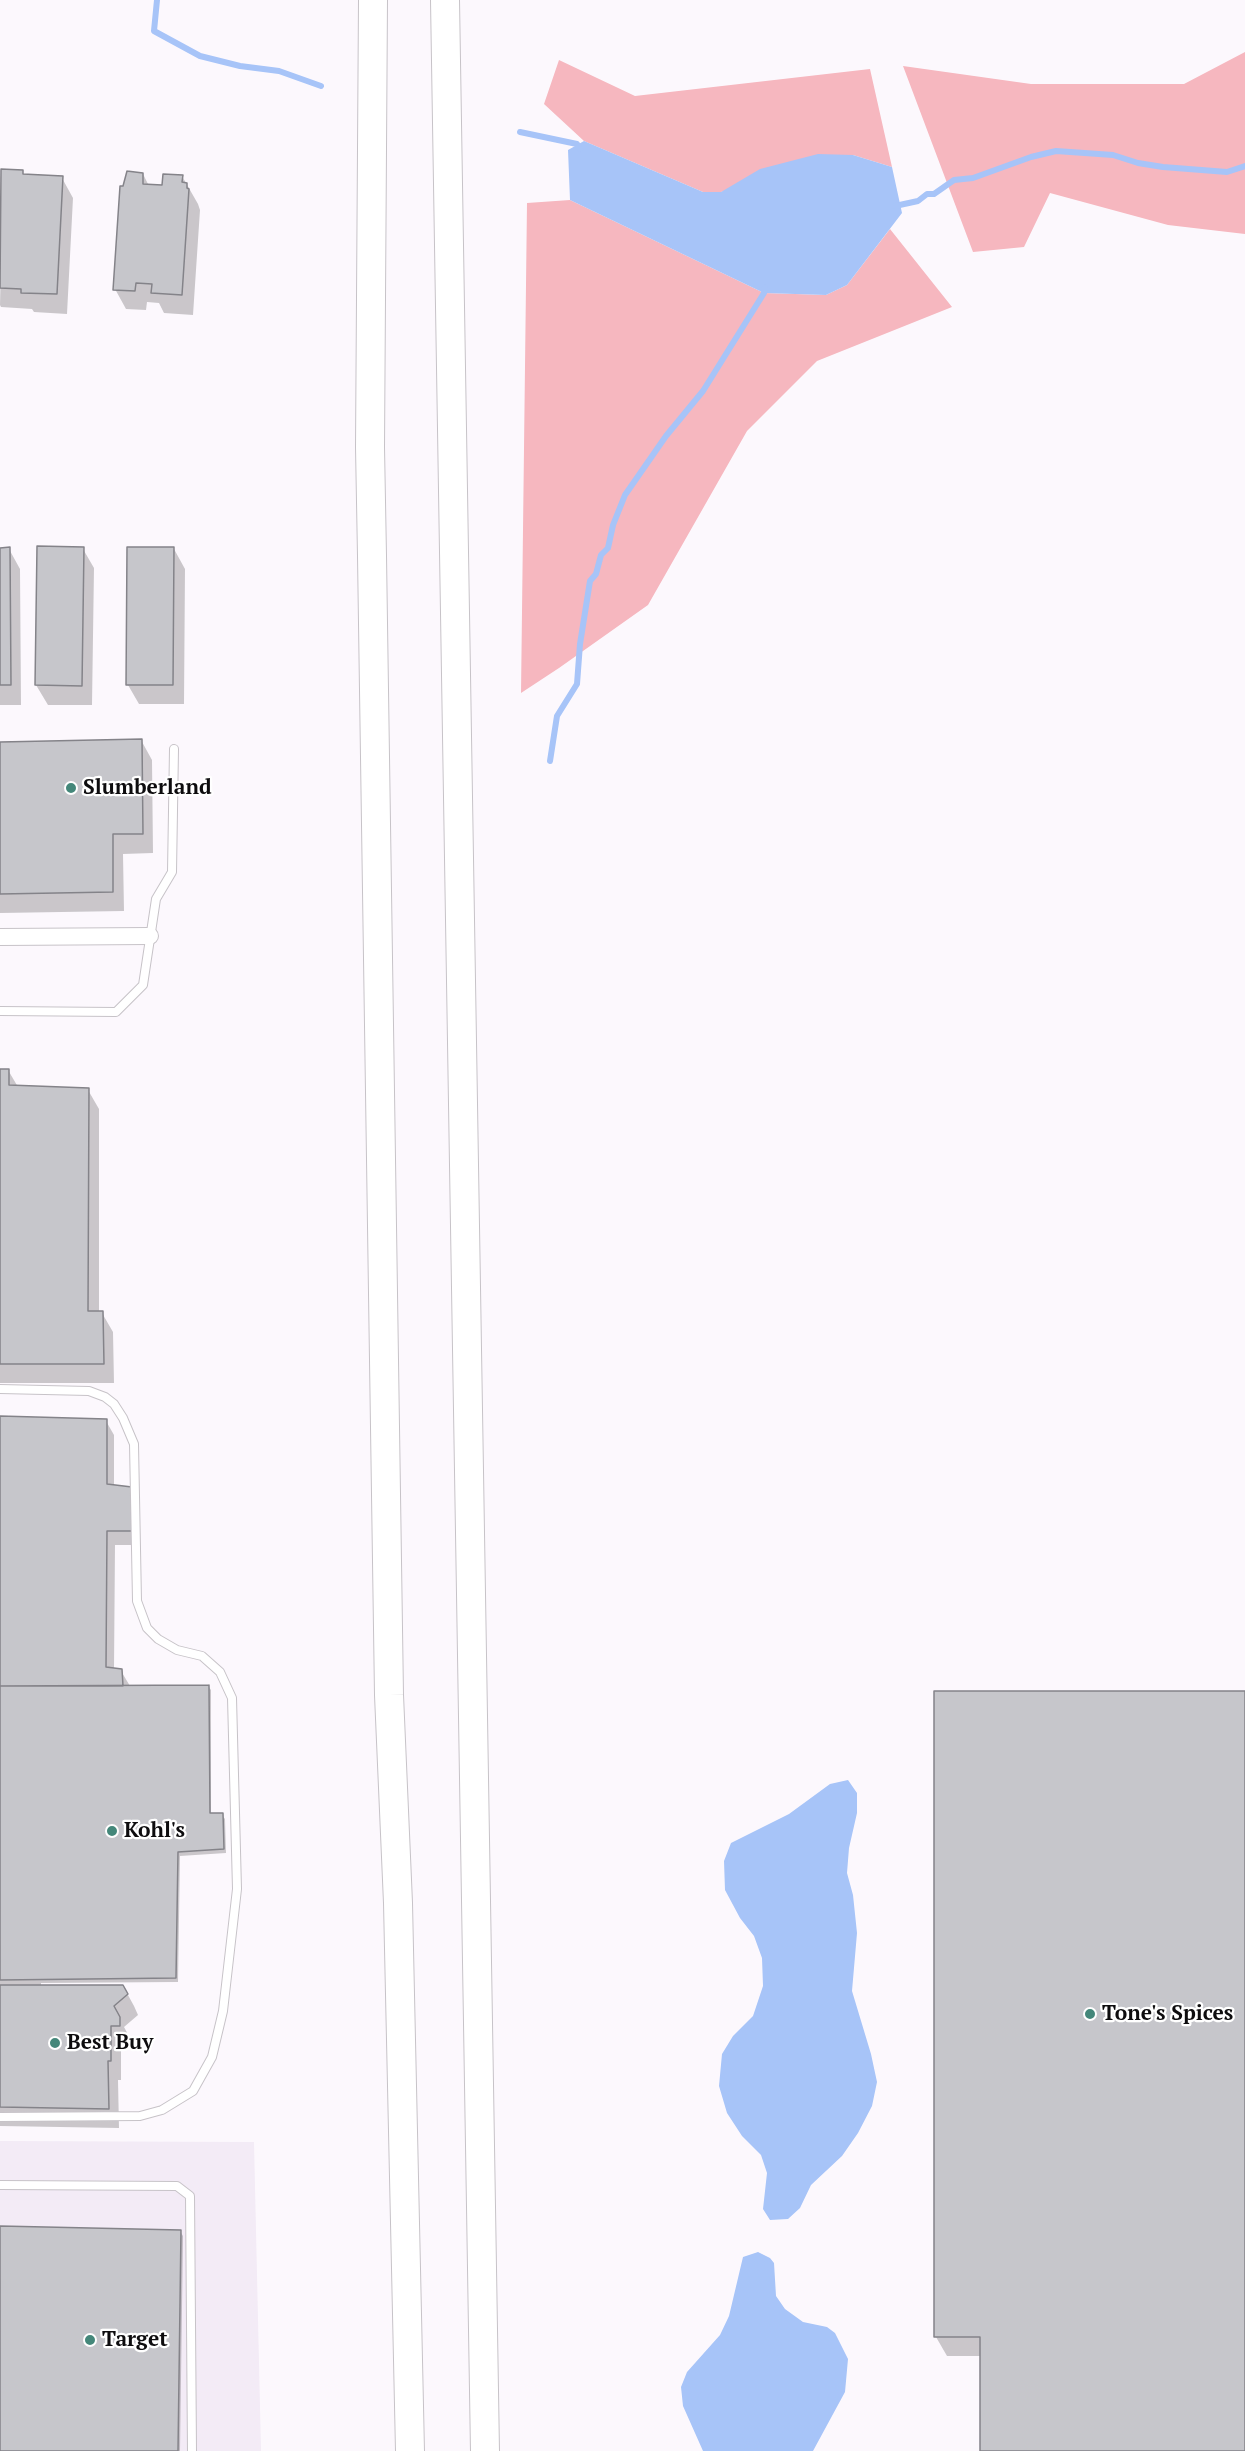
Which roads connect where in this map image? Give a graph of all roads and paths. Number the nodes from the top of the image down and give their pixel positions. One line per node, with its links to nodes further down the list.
1 (373, 0): 11 (highway)
2 (445, 0): 12 (highway)
3 (174, 749): 4 (lane)
4 (150, 936): 5 (street); 6 (lane)
5 (0, 938)
6 (0, 1011)
7 (0, 1389): 8 (lane)
8 (0, 2117)
9 (0, 2185): 10 (lane)
10 (192, 2451)
11 (410, 2451)
12 (485, 2451)

